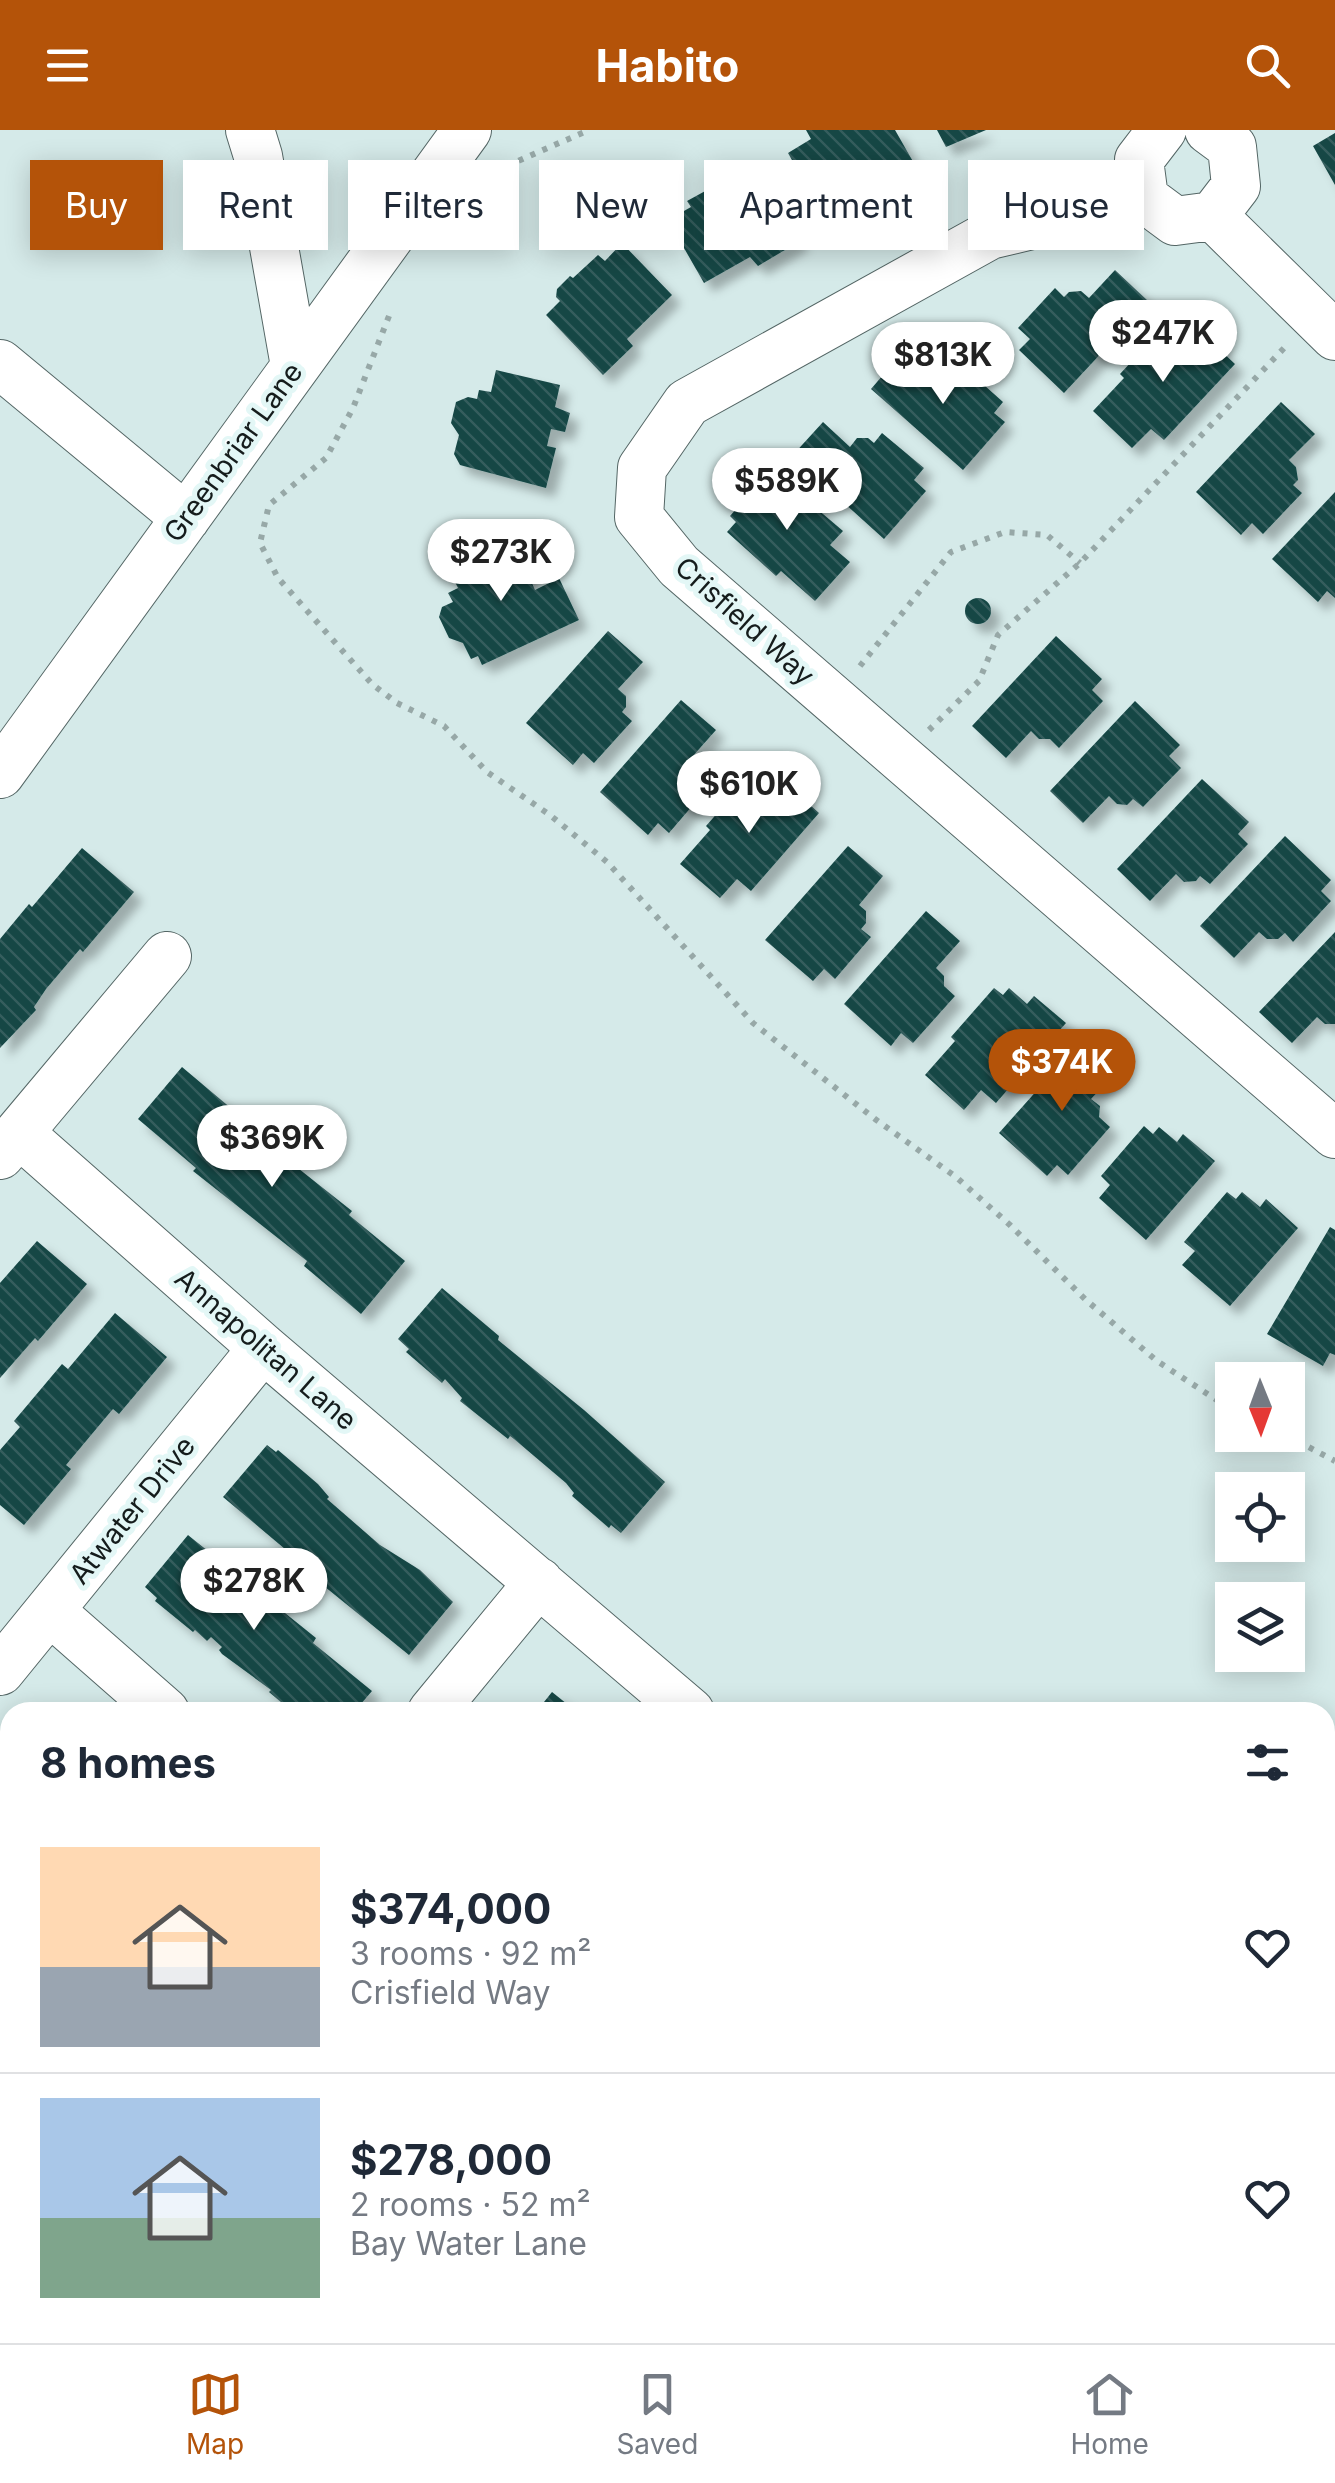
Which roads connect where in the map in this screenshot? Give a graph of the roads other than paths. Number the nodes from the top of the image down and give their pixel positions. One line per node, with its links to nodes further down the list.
1 (250, 130): 11 (street)
2 (467, 130): 11 (street, Greenbriar Lane)
3 (1162, 130): 5 (street)
4 (1209, 130): 7 (street)
5 (1139, 160)
6 (1144, 198): 7 (street)
7 (1214, 216): 9 (street)
8 (968, 247): 15 (street, Crisfield Way)
9 (1325, 326)
10 (0, 364): 12 (street)
11 (295, 366): 12 (street, Greenbriar Lane)
12 (186, 518): 13 (street, Greenbriar Lane)
13 (0, 774)
14 (167, 956): 16 (street, Annapolitan Lane)
15 (1335, 1134)
16 (10, 1144): 17 (street, Annapolitan Lane)
17 (262, 1348): 18 (street, Annapolitan Lane); 19 (street, Atwater Drive)
18 (538, 1582): 22 (street); 23 (street, Annapolitan Lane)
19 (50, 1611): 20 (street, Atwater Drive); 21 (street)
20 (0, 1670)
21 (153, 1702)
22 (440, 1702)
23 (678, 1702)

